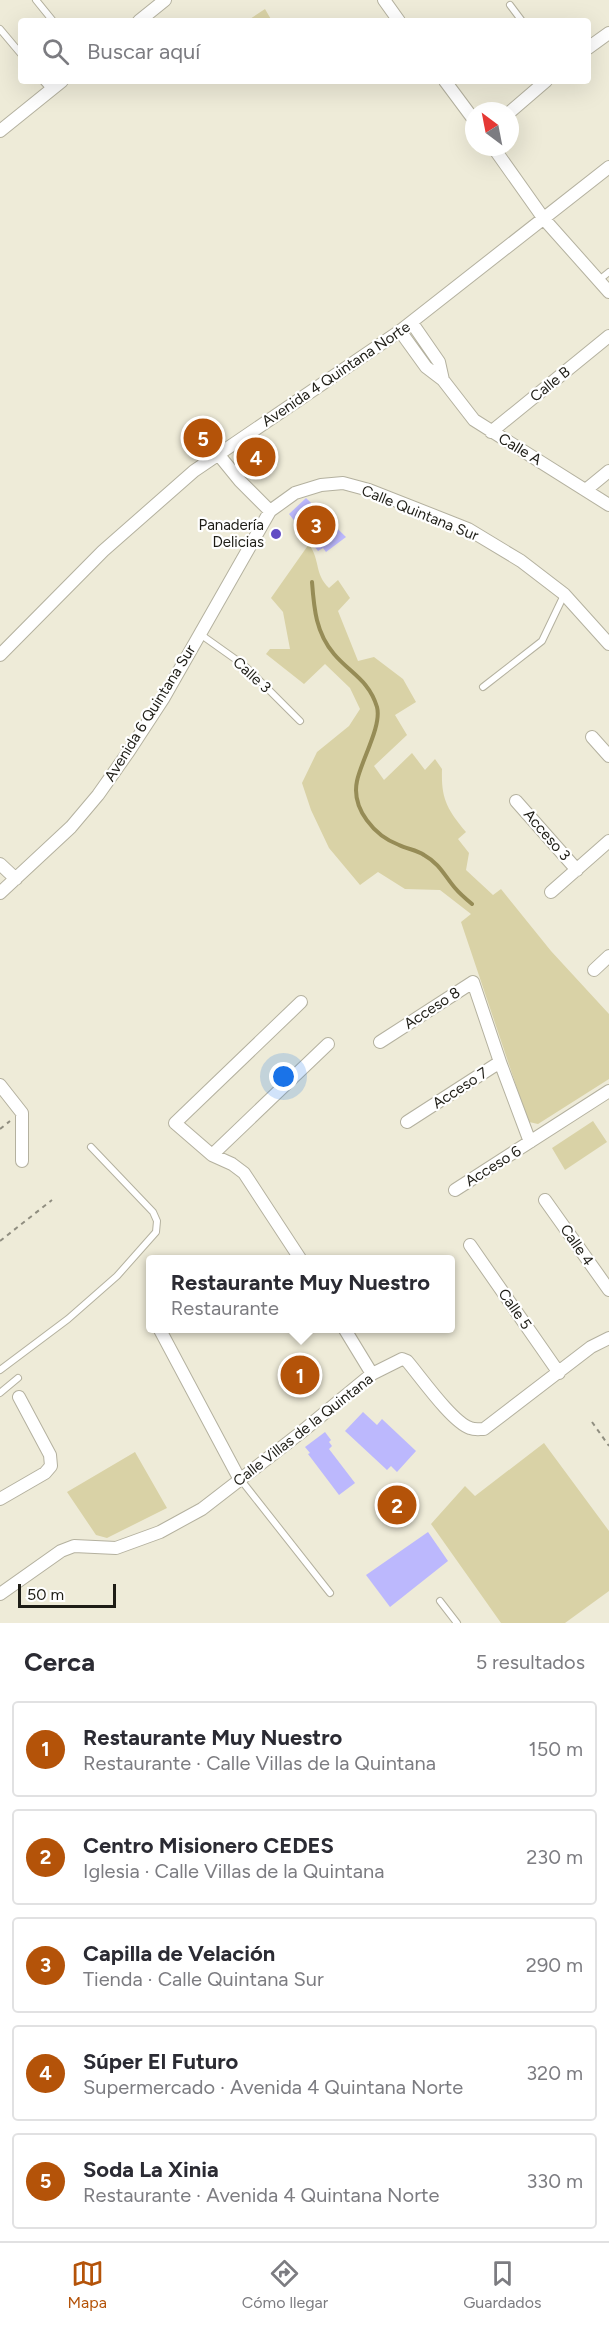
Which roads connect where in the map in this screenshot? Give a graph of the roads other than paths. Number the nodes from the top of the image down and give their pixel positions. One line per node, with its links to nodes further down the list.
1 (36, 0): 5 (lane)
2 (165, 0): 6 (street)
3 (384, 0): 7 (street)
4 (510, 5): 8 (lane)
5 (51, 18)
6 (143, 18)
7 (397, 18)
8 (520, 18)
9 (0, 29): 12 (lane)
10 (609, 33): 11 (street)
11 (591, 46)
12 (18, 50)
13 (447, 84): 17 (street)
14 (543, 84): 16 (street)
15 (47, 85): 18 (street)
16 (519, 104)
17 (465, 108)
18 (0, 131)
19 (500, 156): 21 (street)
20 (609, 167): 21 (street, Avenida 4 Quintana Norte)
21 (544, 219): 22 (street); 24 (street, Avenida 4 Quintana Norte)
22 (604, 276): 23 (street)
23 (609, 292)
24 (412, 323): 25 (street, Avenida 4 Quintana Norte); 27 (street, Calle A)
25 (400, 331): 27 (street, Calle A); 29 (street, Avenida 4 Quintana Norte)
26 (609, 336): 28 (street, Calle B)
27 (443, 380): 28 (street, Calle A)
28 (491, 432): 31 (street, Calle A)
29 (218, 454): 33 (street); 37 (street, Avenida 4 Quintana Norte)
30 (609, 471): 31 (street)
31 (587, 489): 32 (street, Calle A)
32 (609, 505)
33 (270, 511): 34 (street, Calle Quintana Sur); 35 (street, Avenida 6 Quintana Sur)
34 (564, 594): 36 (street, Calle Quintana Sur); 38 (lane)
35 (200, 633): 39 (lane, Calle 3); 46 (street, Avenida 6 Quintana Sur)
36 (609, 644)
37 (2, 648)
38 (483, 687)
39 (300, 721)
40 (592, 737): 41 (street)
41 (609, 756)
42 (516, 801): 45 (street, Acceso 3)
43 (609, 841): 45 (street)
44 (0, 864): 46 (street)
45 (577, 870): 47 (street)
46 (16, 879): 48 (street, Avenida 6 Quintana Sur)
47 (551, 892)
48 (0, 893)
49 (609, 956): 50 (street)
50 (594, 970)
51 (301, 1002): 60 (street)
52 (380, 1042): 54 (street, Acceso 8)
53 (328, 1044): 60 (street)
54 (500, 1062): 57 (street, Acceso 7); 58 (street, Acceso 7)
55 (0, 1085): 61 (street)
56 (609, 1091): 58 (street, Acceso 6)
57 (407, 1122)
58 (530, 1142): 62 (street, Acceso 6)
59 (91, 1147): 70 (lane)
60 (212, 1155): 65 (street)
61 (22, 1161)
62 (455, 1190)
63 (545, 1200): 66 (street, Calle 4)
64 (470, 1245): 71 (street, Calle 5)
65 (298, 1255)
66 (609, 1290)
67 (161, 1333): 76 (street)
68 (346, 1333): 72 (street)
69 (609, 1338): 71 (street, Calle Villas de la Quintana)
70 (0, 1370)
71 (559, 1373): 72 (street, Calle Villas de la Quintana)
72 (372, 1374): 76 (street, Calle Villas de la Quintana)
73 (18, 1378): 74 (lane)
74 (0, 1393)
75 (19, 1397): 77 (street)
76 (240, 1479): 78 (lane); 79 (street, Calle Villas de la Quintana)
77 (0, 1499)
78 (330, 1593)
79 (0, 1594)
80 (440, 1600): 81 (lane)
81 (457, 1623)

